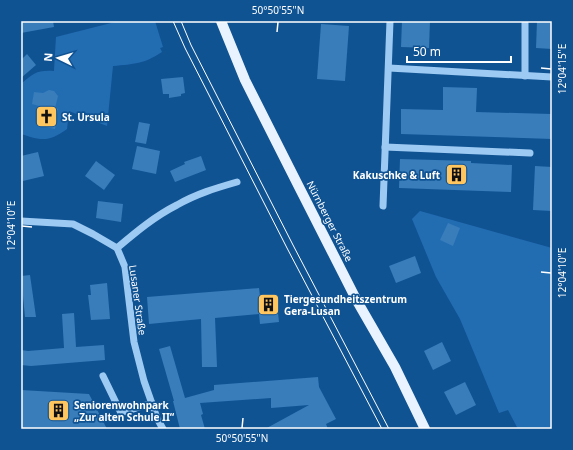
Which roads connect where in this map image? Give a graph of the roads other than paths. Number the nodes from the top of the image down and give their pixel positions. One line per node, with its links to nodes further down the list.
1 (221, 21): 16 (main road, Nürnberger Straße)
2 (390, 21): 4 (street)
3 (525, 21): 5 (street)
4 (389, 68): 5 (street); 7 (street)
5 (525, 76): 6 (street)
6 (552, 77)
7 (385, 147): 8 (street); 10 (street)
8 (530, 153)
9 (237, 182): 12 (street)
10 (383, 206)
11 (21, 221): 12 (street)
12 (117, 248): 14 (street, Lusaner Straße)
13 (103, 376): 14 (street)
14 (152, 403): 15 (street, Lusaner Straße)
15 (163, 429)
16 (425, 429)

